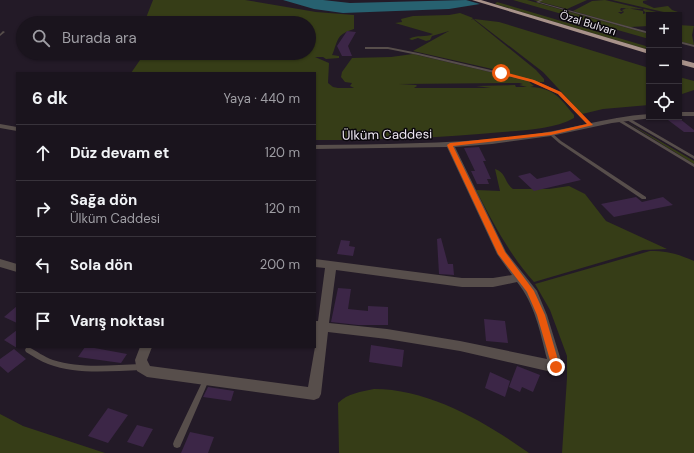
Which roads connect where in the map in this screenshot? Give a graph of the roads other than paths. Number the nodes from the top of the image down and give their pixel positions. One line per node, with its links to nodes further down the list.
1 (475, 0): 11 (highway, Özal Bulvarı)
2 (499, 0): 7 (highway, Özal Bulvarı)
3 (542, 0): 5 (lane)
4 (4, 32): 6 (lane)
5 (646, 32)
6 (0, 35)
7 (634, 40)
8 (682, 43): 9 (lane)
9 (694, 46)
10 (366, 48): 19 (lane)
11 (646, 51)
12 (682, 62): 13 (highway)
13 (694, 66)
14 (682, 114): 15 (street)
15 (694, 114)
16 (646, 116): 17 (street, Ülküm Caddesi)
17 (626, 118): 18 (street, Ülküm Caddesi); 25 (lane)
18 (617, 119): 19 (street, Ülküm Caddesi); 26 (lane)
19 (590, 125): 22 (street, Ülküm Caddesi)
20 (1, 127): 21 (street)
21 (16, 129)
22 (551, 134): 23 (street, Ülküm Caddesi); 27 (lane)
23 (450, 145): 24 (street, Ülküm Caddesi); 32 (street)
24 (316, 147)
25 (694, 158)
26 (694, 166)
27 (644, 198)
28 (0, 263): 31 (street)
29 (316, 263): 30 (street)
30 (331, 265): 32 (street); 33 (street)
31 (16, 268)
32 (519, 277): 33 (street)
33 (318, 326): 37 (street)
34 (146, 348): 36 (street)
35 (28, 350): 36 (lane)
36 (142, 367): 37 (street)
37 (206, 380): 38 (lane)
38 (177, 444)

